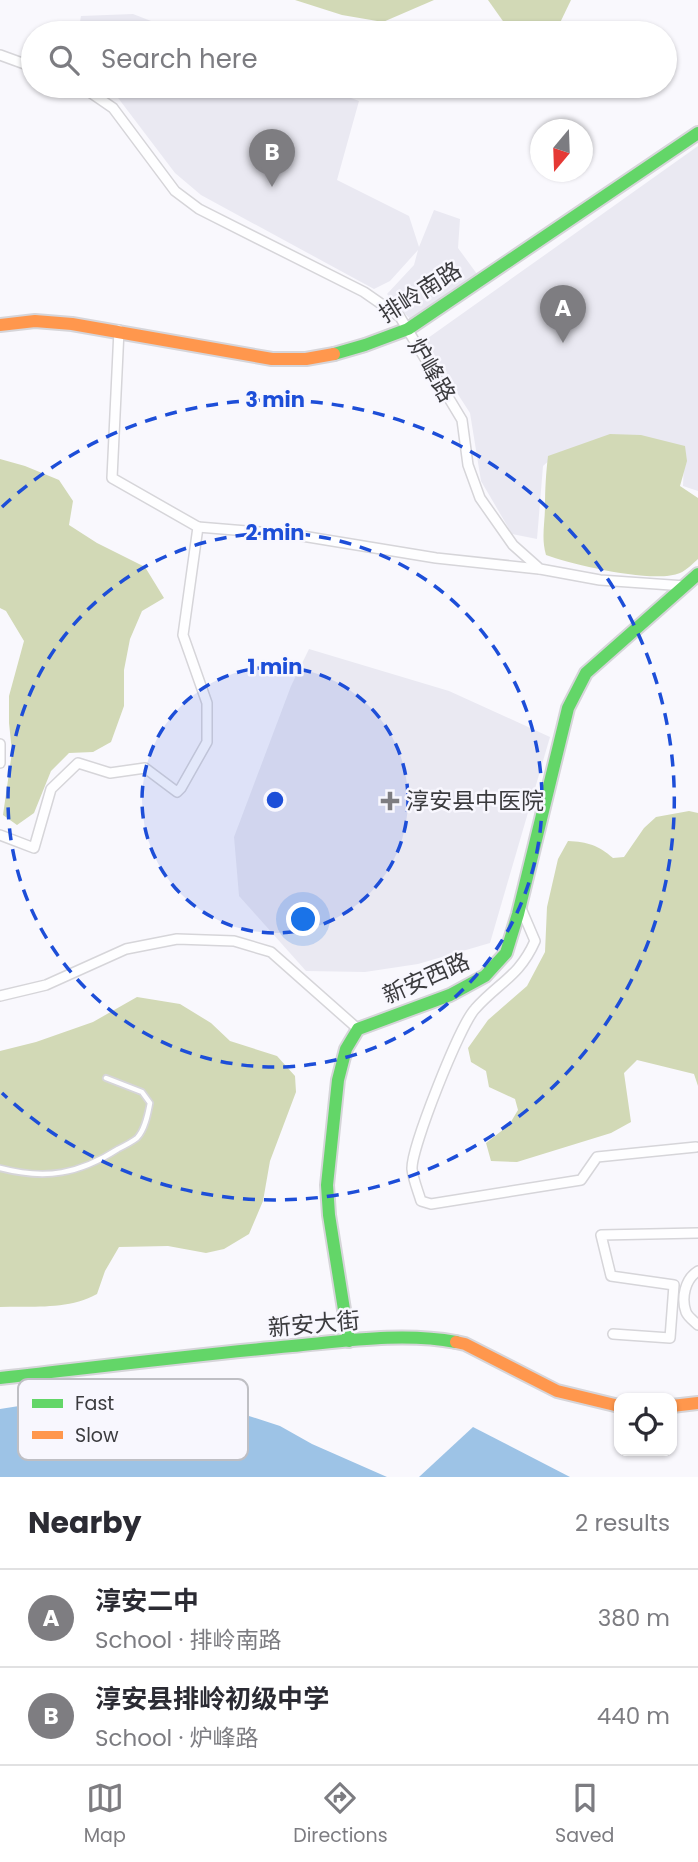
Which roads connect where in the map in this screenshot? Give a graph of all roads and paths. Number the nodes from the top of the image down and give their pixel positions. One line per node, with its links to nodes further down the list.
1 (0, 55): 2 (street)
2 (21, 63)
3 (98, 98): 6 (street, 炉峰路)
4 (698, 133): 6 (street, 排岭南路)
5 (0, 325): 7 (street, 排岭南路)
6 (408, 329): 7 (street, 排岭南路); 9 (street, 炉峰路)
7 (119, 330): 8 (street)
8 (198, 527): 9 (street); 14 (street)
9 (540, 569): 11 (street)
10 (698, 575): 11 (street, 新安西路)
11 (685, 586): 15 (street, 新安西路)
12 (0, 744): 13 (street)
13 (0, 763)
14 (0, 835)
15 (520, 906): 17 (street, 新安西路); 19 (street)
16 (0, 996): 17 (street)
17 (359, 1029): 25 (street)
18 (106, 1078): 20 (lane)
19 (696, 1147)
20 (0, 1168)
21 (698, 1233): 24 (street)
22 (698, 1271): 23 (street)
23 (698, 1325)
24 (613, 1334)
25 (349, 1341): 26 (street, 新安大街); 28 (street, 新安大街)
26 (0, 1378)
27 (698, 1403): 29 (street)
28 (614, 1405)
29 (677, 1405)

